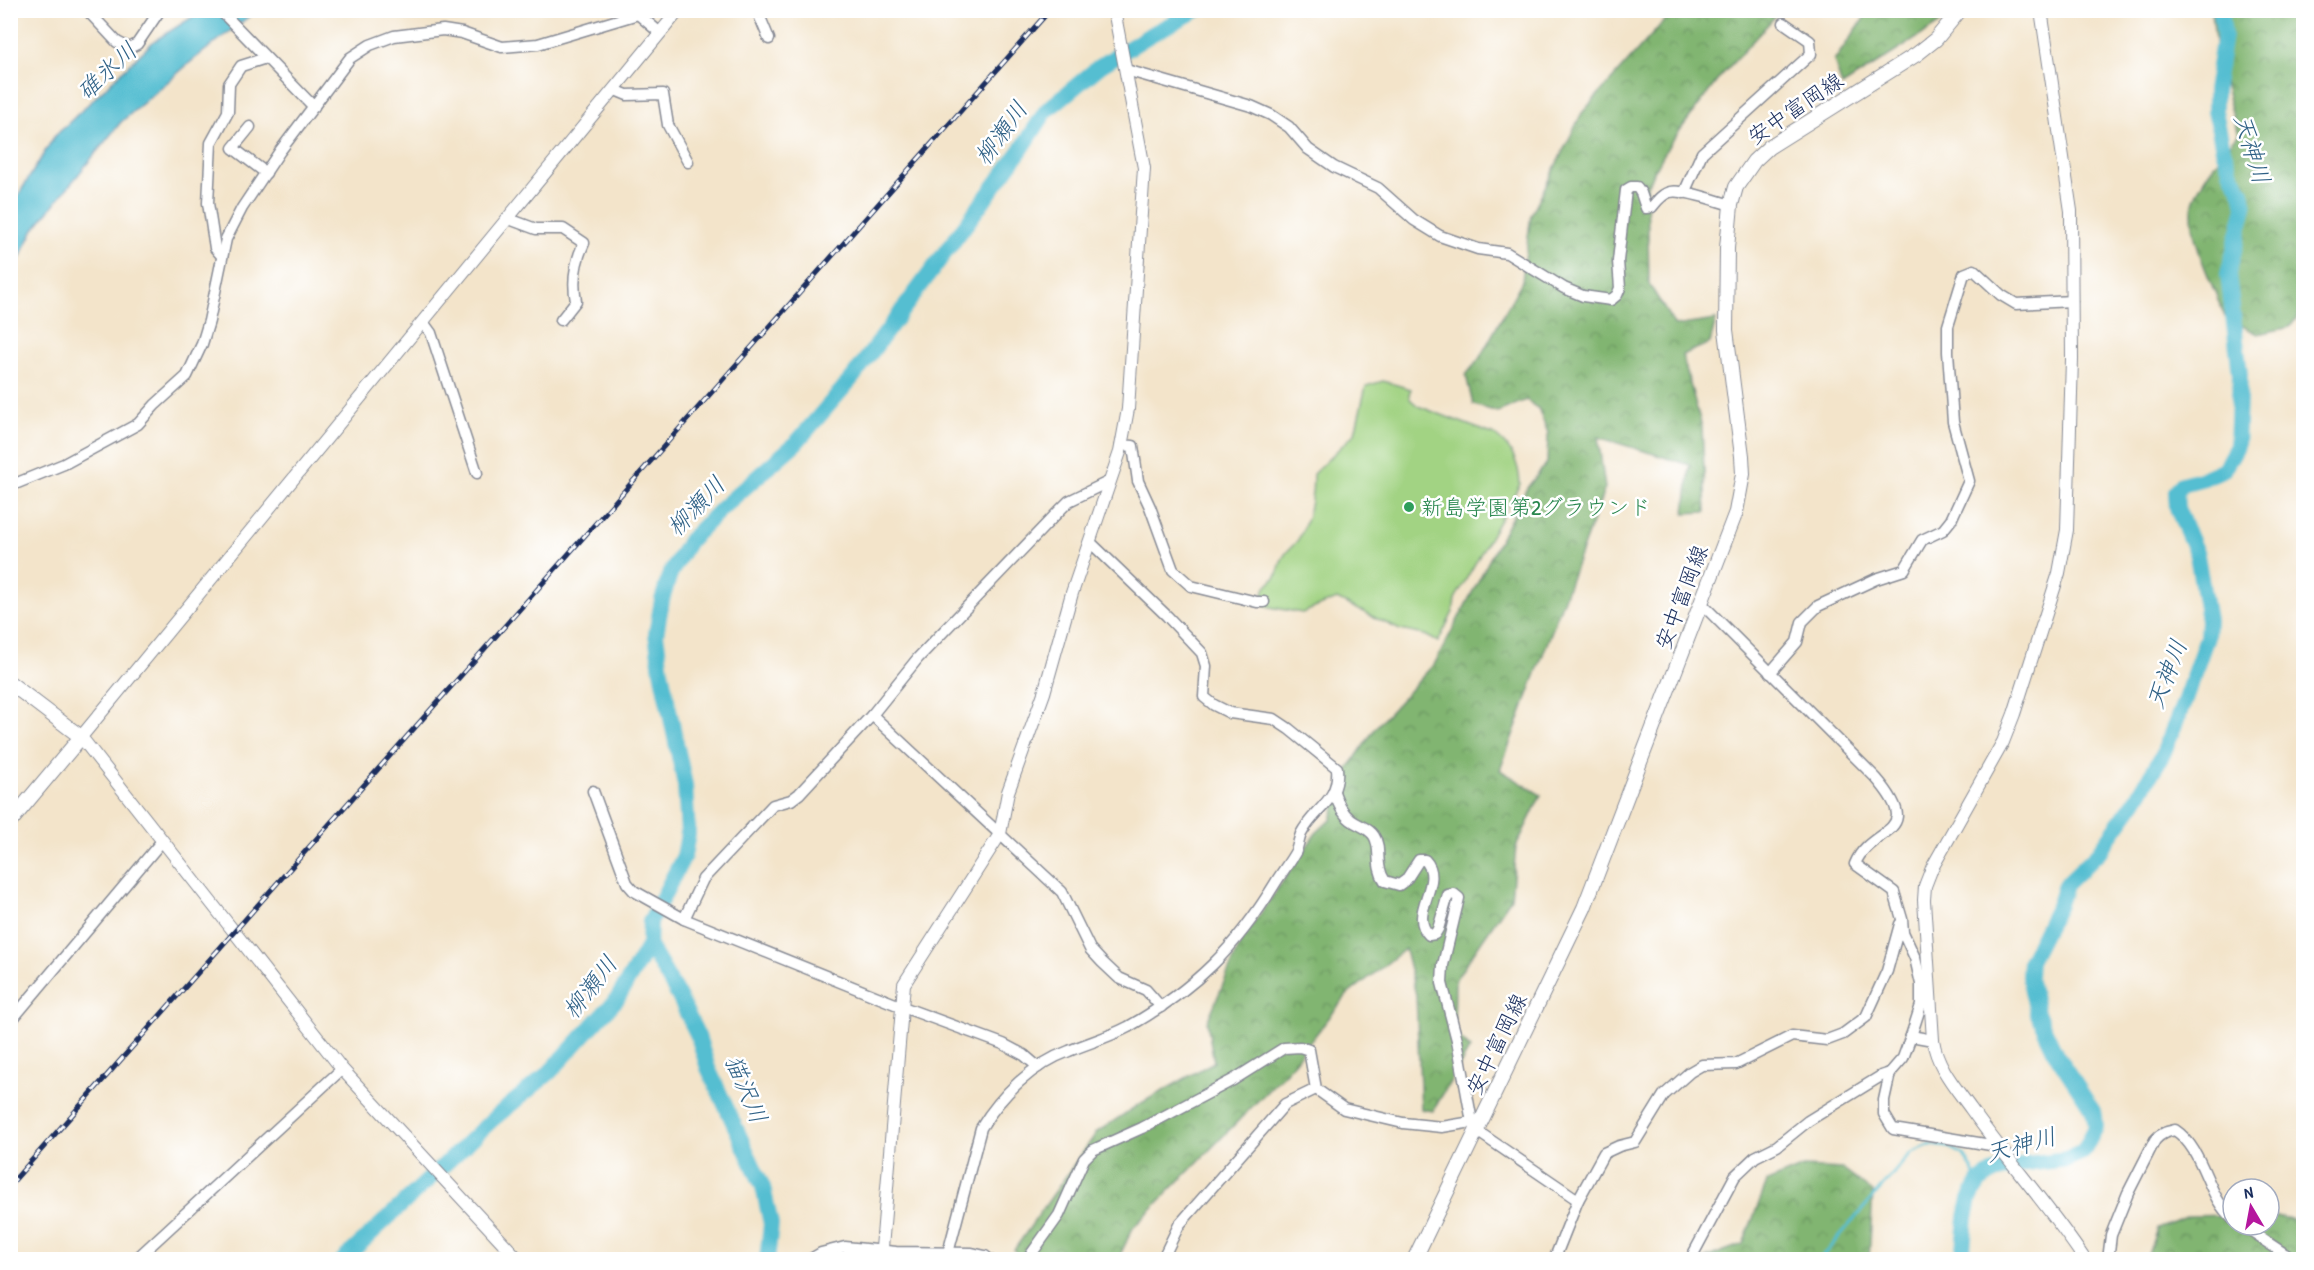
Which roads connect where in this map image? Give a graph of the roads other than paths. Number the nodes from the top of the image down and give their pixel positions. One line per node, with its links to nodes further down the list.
1 (87, 10): 2 (street)
2 (160, 10)
3 (220, 10): 13 (street)
4 (679, 10): 11 (street)
5 (757, 10): 12 (street)
6 (1114, 10): 14 (street)
7 (1960, 10): 21 (main road, 安中富岡線)
8 (2041, 10): 24 (street)
9 (638, 12): 11 (street); 16 (street)
10 (1784, 23): 20 (street)
11 (660, 33): 15 (street)
12 (769, 39)
13 (264, 56): 16 (street); 23 (street)
14 (1125, 67): 20 (street); 27 (street)
15 (615, 90): 18 (street); 22 (street)
16 (314, 107): 19 (street)
17 (250, 127): 19 (street)
18 (688, 162)
19 (266, 173): 23 (street)
20 (1684, 193): 21 (street)
21 (1731, 205): 33 (main road, 安中富岡線)
22 (509, 219): 25 (street); 26 (street)
23 (222, 256): 30 (street)
24 (2072, 301): 34 (street); 49 (street)
25 (561, 320)
26 (423, 322): 28 (street); 37 (street)
27 (1121, 445): 29 (street); 32 (street)
28 (477, 473)
29 (1110, 481): 31 (street); 36 (street)
30 (10, 486)
31 (1090, 542): 39 (street); 41 (street)
32 (1264, 602)
33 (1702, 604): 34 (street); 54 (main road, 安中富岡線)
34 (1770, 673): 44 (street)
35 (10, 683): 37 (main road)
36 (872, 715): 41 (street); 43 (street)
37 (81, 737): 40 (main road); 42 (street)
38 (593, 791): 43 (street)
39 (1334, 792): 46 (street); 54 (street)
40 (10, 822)
41 (1000, 834): 45 (street); 46 (street)
42 (162, 841): 47 (street); 51 (street)
43 (680, 916): 45 (street)
44 (1902, 920): 48 (street); 56 (street)
45 (900, 1006): 50 (street); 60 (street)
46 (1161, 1006): 50 (street)
47 (10, 1022)
48 (1911, 1036): 49 (street); 52 (street)
49 (1933, 1040): 55 (street)
50 (1038, 1067): 59 (street)
51 (342, 1069): 62 (street); 63 (street)
52 (1890, 1073): 55 (street); 69 (street)
53 (1317, 1089): 54 (street); 61 (street); 66 (street)
54 (1475, 1126): 56 (street); 67 (main road, 安中富岡線)
55 (1997, 1146): 70 (street)
56 (1578, 1200): 68 (street)
57 (2221, 1206): 71 (street)
58 (2259, 1237): 72 (street)
59 (948, 1253): 60 (street); 65 (street)
60 (883, 1255): 64 (street)
61 (1164, 1258)
62 (135, 1260)
63 (519, 1260)
64 (809, 1260)
65 (990, 1260)
66 (1027, 1260)
67 (1414, 1260)
68 (1554, 1260)
69 (1690, 1260)
70 (2085, 1260)
71 (2108, 1260)
72 (2294, 1260)

